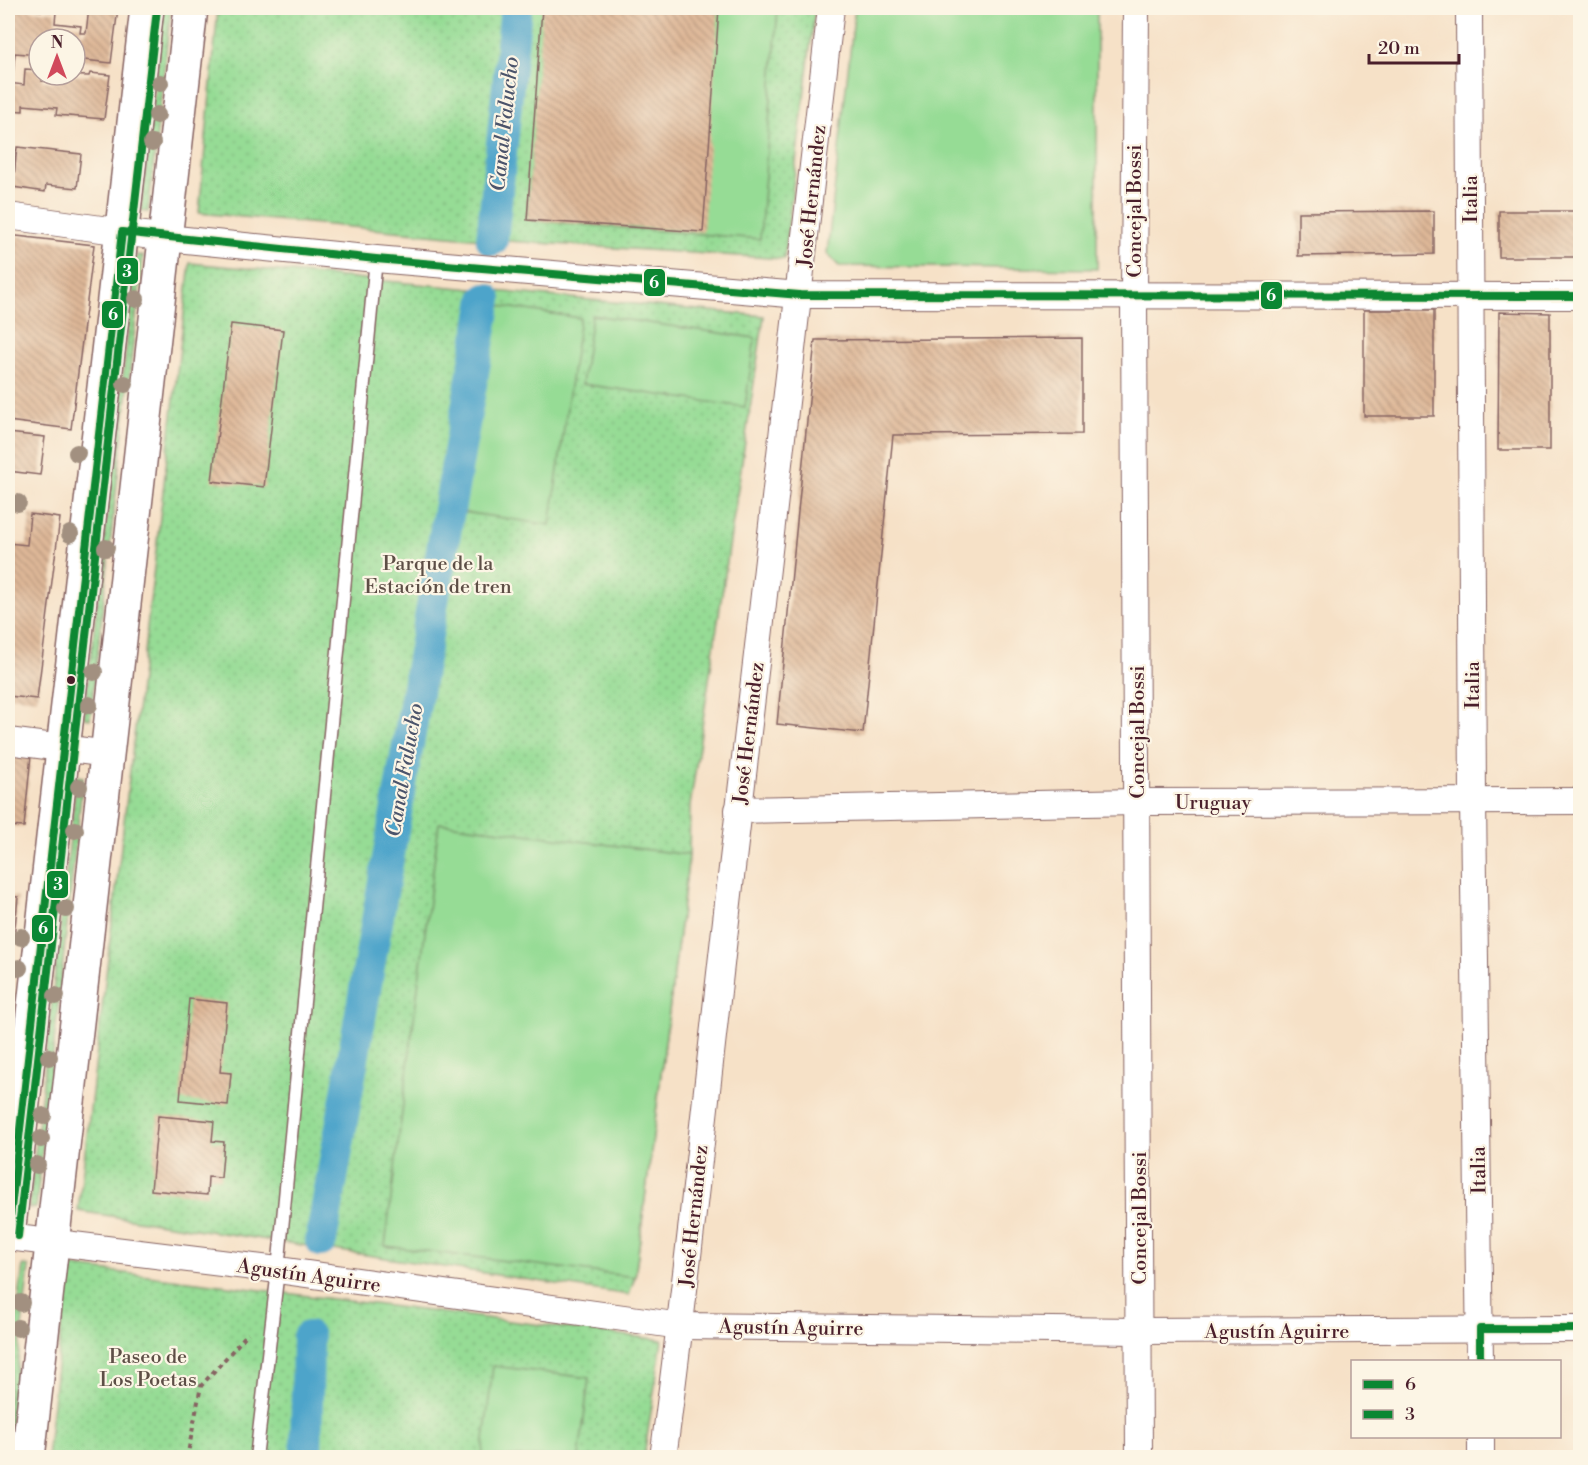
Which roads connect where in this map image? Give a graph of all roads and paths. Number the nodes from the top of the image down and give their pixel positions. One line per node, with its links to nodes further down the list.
1 (147, 8): 7 (main road)
2 (191, 8): 8 (main road)
3 (831, 8): 10 (street, José Hernández)
4 (1136, 8): 13 (street, Concejal Bossi)
5 (1469, 8): 11 (street, Italia)
6 (8, 216): 7 (street)
7 (122, 232): 8 (street); 15 (main road)
8 (166, 238): 9 (street); 16 (main road)
9 (376, 259): 10 (street); 23 (lane)
10 (800, 295): 13 (street); 20 (street, José Hernández)
11 (1470, 295): 12 (street); 13 (street); 17 (street, Italia)
12 (1581, 296)
13 (1134, 297): 19 (street, Concejal Bossi)
14 (8, 741): 15 (street)
15 (62, 749): 16 (street); 21 (main road)
16 (108, 754): 22 (main road)
17 (1473, 801): 18 (street, Uruguay); 19 (street, Uruguay); 26 (street, Italia)
18 (1581, 801)
19 (1137, 802): 20 (street, Uruguay); 28 (street, Concejal Bossi)
20 (738, 810): 25 (street, José Hernández)
21 (8, 1236): 22 (street, Agustín Aguirre)
22 (52, 1243): 23 (street, Agustín Aguirre); 31 (main road)
23 (278, 1270): 24 (lane); 25 (street, Agustín Aguirre)
24 (274, 1304): 32 (path); 33 (lane)
25 (681, 1326): 28 (street, Agustín Aguirre); 34 (street, José Hernández)
26 (1480, 1329): 27 (street, Agustín Aguirre); 28 (street, Agustín Aguirre); 29 (street, Italia)
27 (1581, 1329)
28 (1139, 1331): 35 (street, Concejal Bossi)
29 (1480, 1360)
30 (1481, 1438): 36 (street)
31 (28, 1458)
32 (187, 1458)
33 (256, 1458)
34 (663, 1458)
35 (1139, 1458)
36 (1481, 1458)

